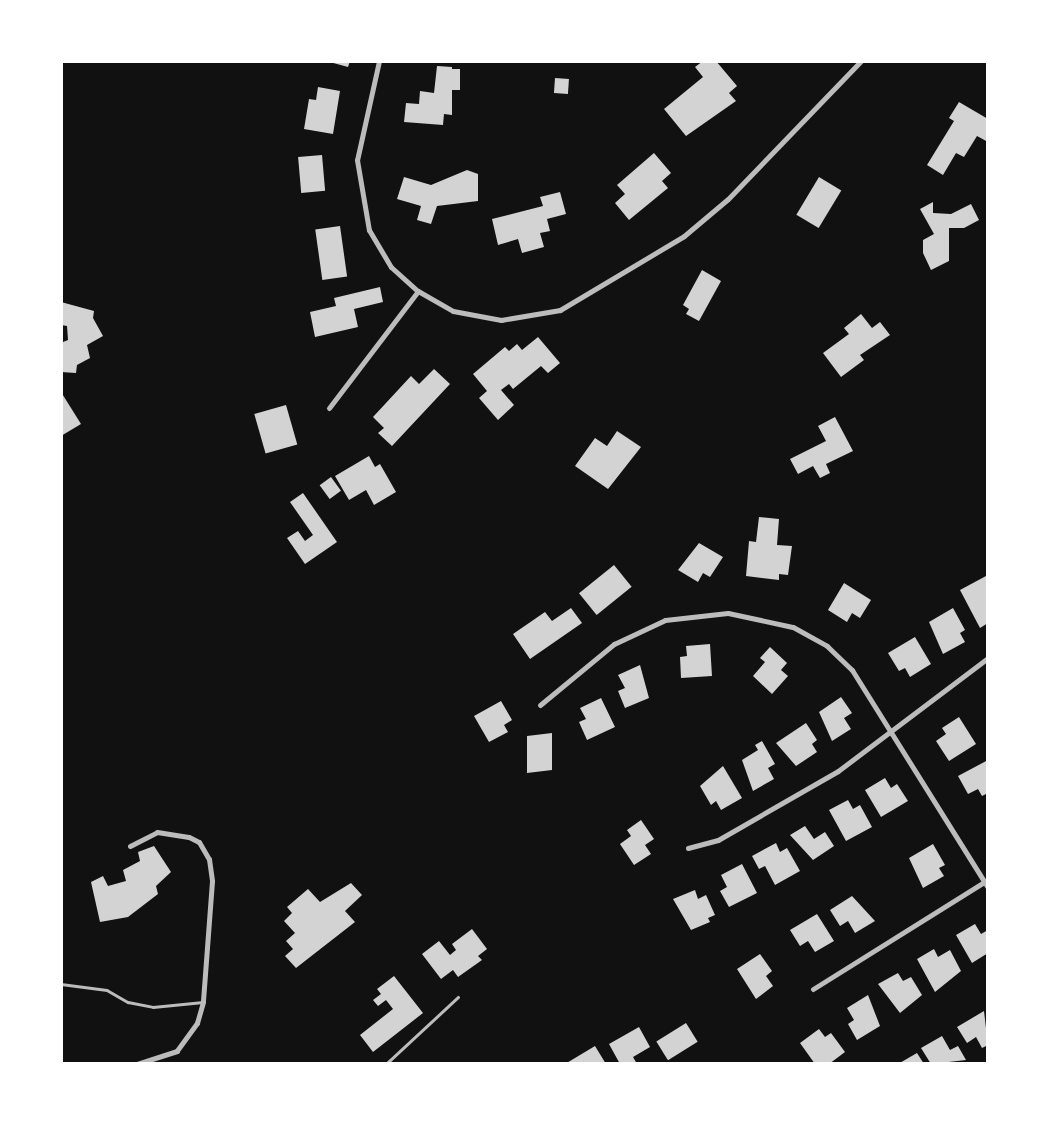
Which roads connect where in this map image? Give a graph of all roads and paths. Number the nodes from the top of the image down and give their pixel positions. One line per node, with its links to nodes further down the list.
1 (379, 61): 3 (street)
2 (860, 61): 3 (street)
3 (418, 291): 4 (street)
4 (329, 408)
5 (988, 658): 7 (street)
6 (540, 705): 7 (street)
7 (892, 729): 9 (street); 10 (street)
8 (130, 846): 14 (street)
9 (688, 848)
10 (986, 885): 12 (street)
11 (61, 984): 14 (lane)
12 (813, 989)
13 (458, 998): 16 (lane)
14 (204, 1002): 15 (street)
15 (138, 1064)
16 (386, 1064)

